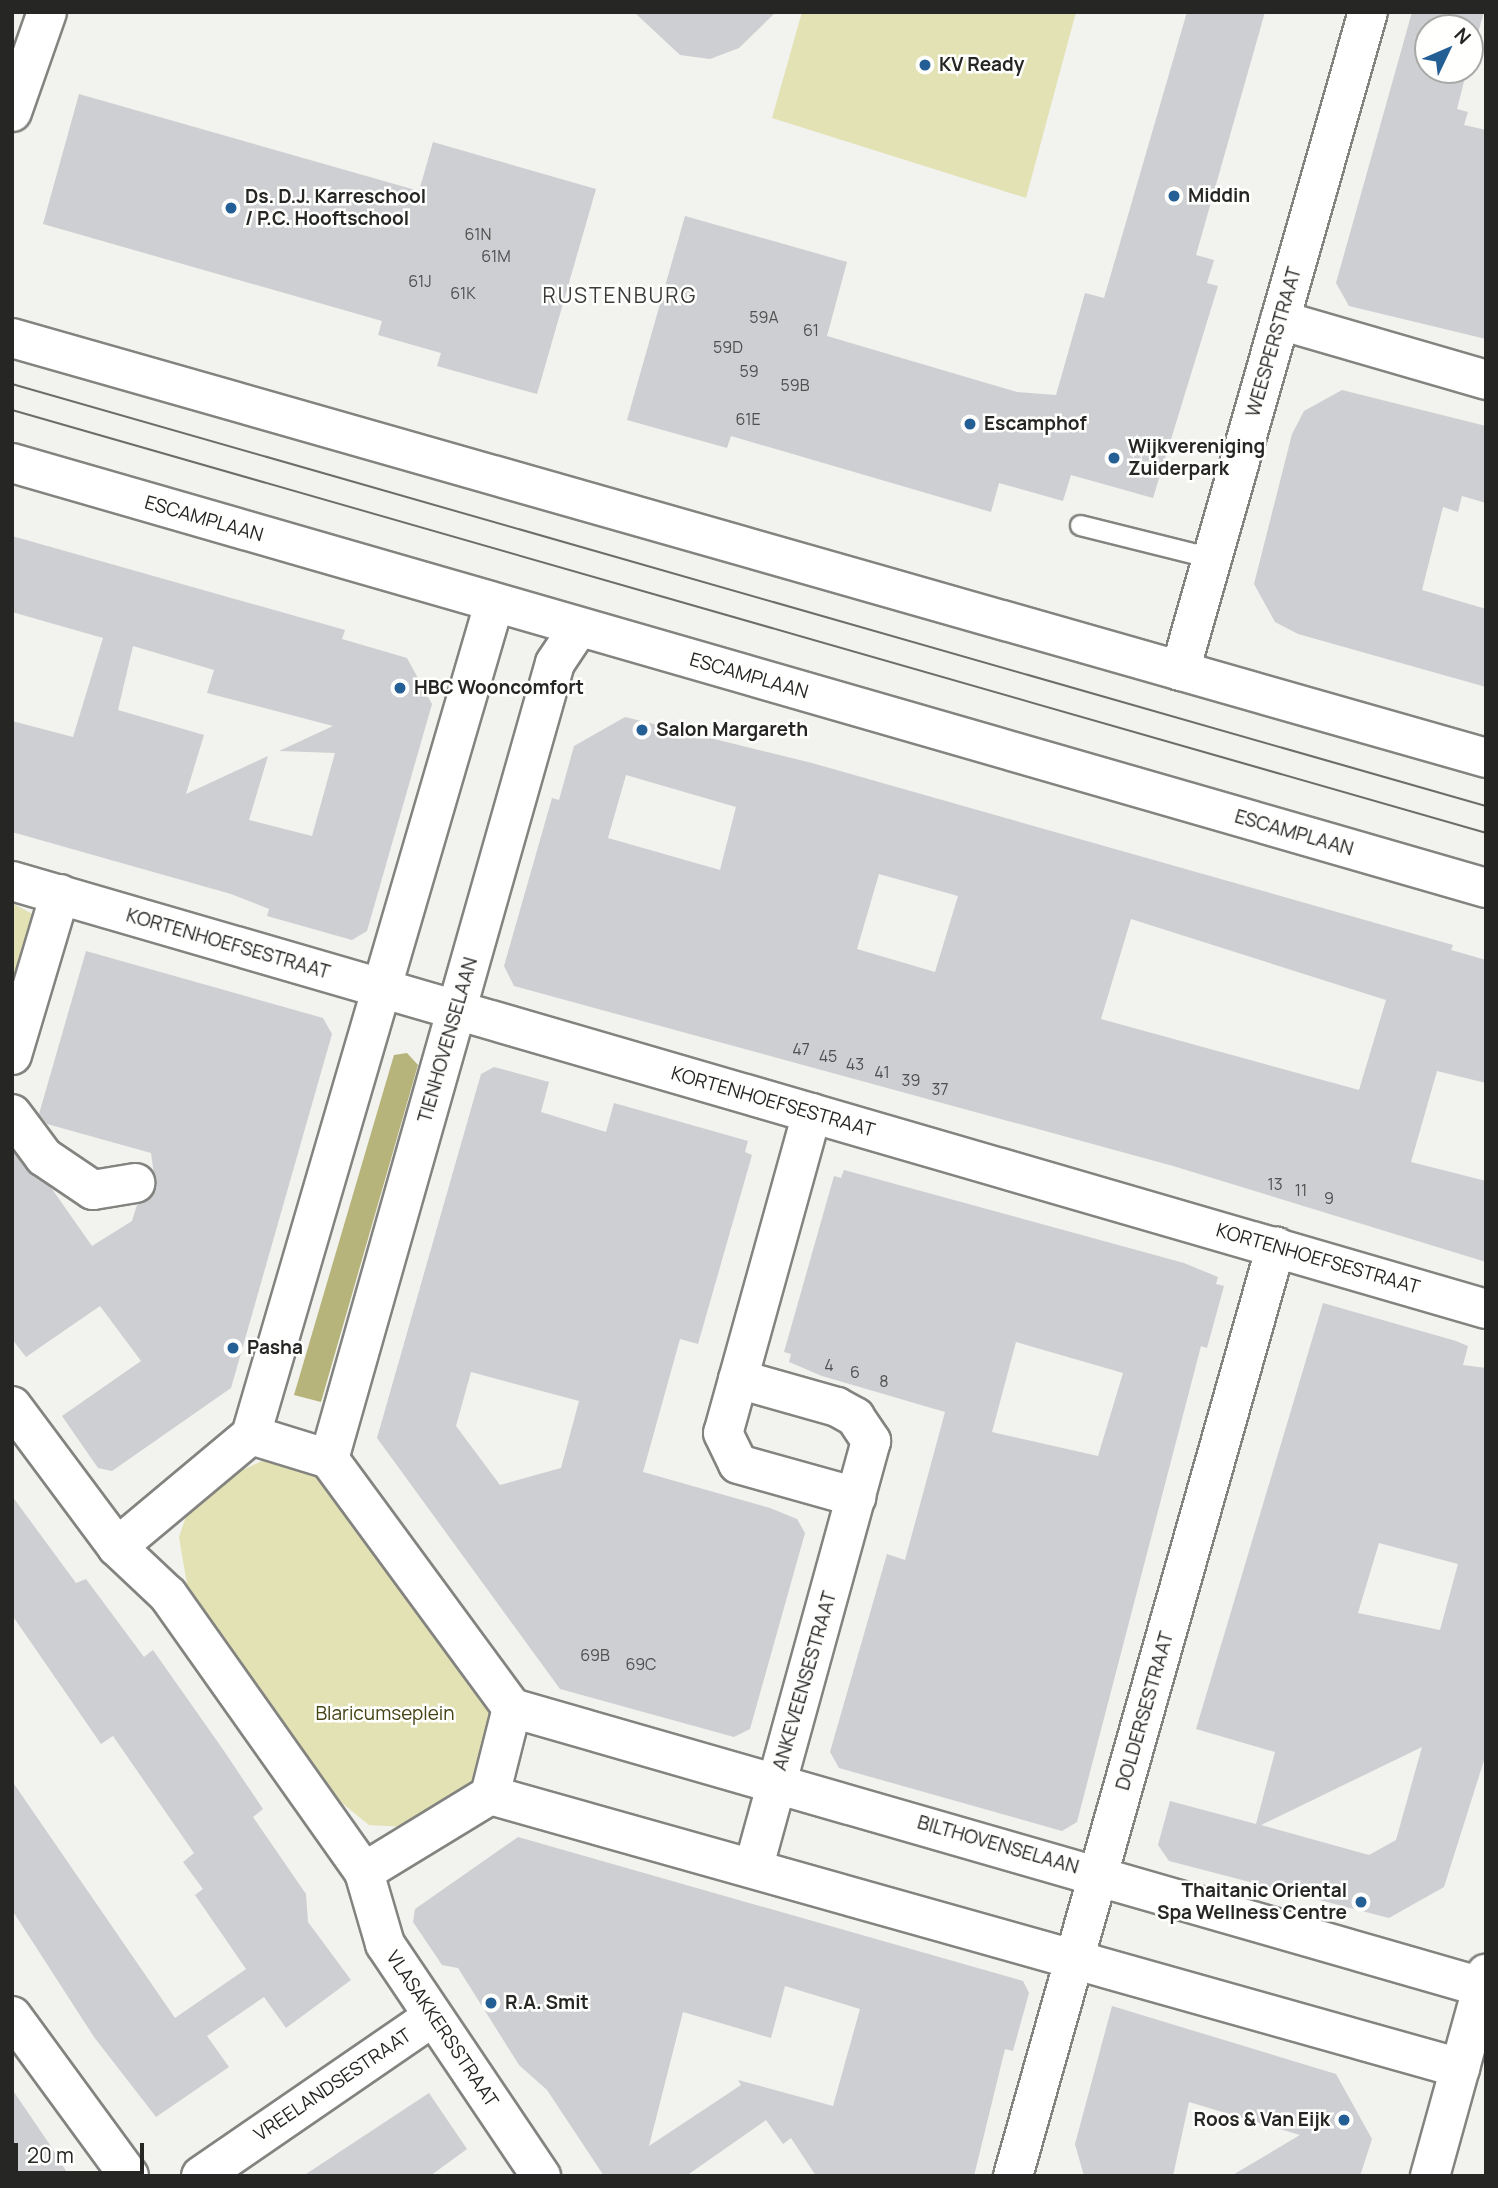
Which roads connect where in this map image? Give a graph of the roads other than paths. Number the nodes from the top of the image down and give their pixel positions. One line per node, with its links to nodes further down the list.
1 (47, 12): 3 (street)
2 (1368, 12): 4 (street, WEESPERSTRAAT)
3 (12, 112)
4 (1280, 320): 6 (street); 9 (street, WEESPERSTRAAT)
5 (12, 338): 12 (street)
6 (1486, 380)
7 (12, 463): 10 (street, ESCAMPLAAN)
8 (1080, 525): 9 (lane)
9 (1212, 558): 12 (street, WEESPERSTRAAT)
10 (494, 604): 11 (street, ESCAMPLAAN); 17 (street)
11 (579, 627): 15 (street, ESCAMPLAAN); 18 (street, TIENHOVENSELAAN)
12 (1180, 671): 13 (street)
13 (1486, 758)
14 (12, 881): 16 (street, KORTENHOEFSESTRAAT)
15 (1486, 888)
16 (60, 894): 17 (street, KORTENHOEFSESTRAAT); 19 (street)
17 (381, 989): 18 (street, KORTENHOEFSESTRAAT); 27 (street)
18 (456, 1011): 20 (street, KORTENHOEFSESTRAAT); 28 (street, TIENHOVENSELAAN)
19 (12, 1055)
20 (811, 1113): 23 (street, KORTENHOEFSESTRAAT); 25 (street)
21 (12, 1114): 22 (street)
22 (135, 1183)
23 (1276, 1246): 24 (street, KORTENHOEFSESTRAAT); 36 (street, DOLDERSESTRAAT)
24 (1486, 1309)
25 (738, 1379): 29 (street, ANKEVEENSESTRAAT); 29 (street)
26 (12, 1406): 30 (street)
27 (251, 1435): 28 (street); 30 (street)
28 (329, 1459): 31 (street)
29 (856, 1497): 32 (street, ANKEVEENSESTRAAT)
30 (117, 1547): 35 (street)
31 (512, 1709): 32 (street, BILTHOVENSELAAN); 33 (street)
32 (777, 1783): 34 (street, ANKEVEENSESTRAAT); 36 (street, BILTHOVENSELAAN)
33 (490, 1796): 34 (street); 35 (street)
34 (754, 1865): 37 (street)
35 (364, 1872): 40 (street, VLASAKKERSSTRAAT)
36 (1099, 1873): 37 (street, DOLDERSESTRAAT); 38 (street, BILTHOVENSELAAN)
37 (1075, 1957): 41 (street); 45 (street, DOLDERSESTRAAT)
38 (1484, 1980): 41 (street)
39 (12, 2016): 42 (street)
40 (431, 2018): 43 (street, VREELANDSESTRAAT); 44 (street, VLASAKKERSSTRAAT)
41 (1460, 2068): 46 (street)
42 (129, 2176)
43 (201, 2176)
44 (541, 2176)
45 (1013, 2176)
46 (1430, 2176)

